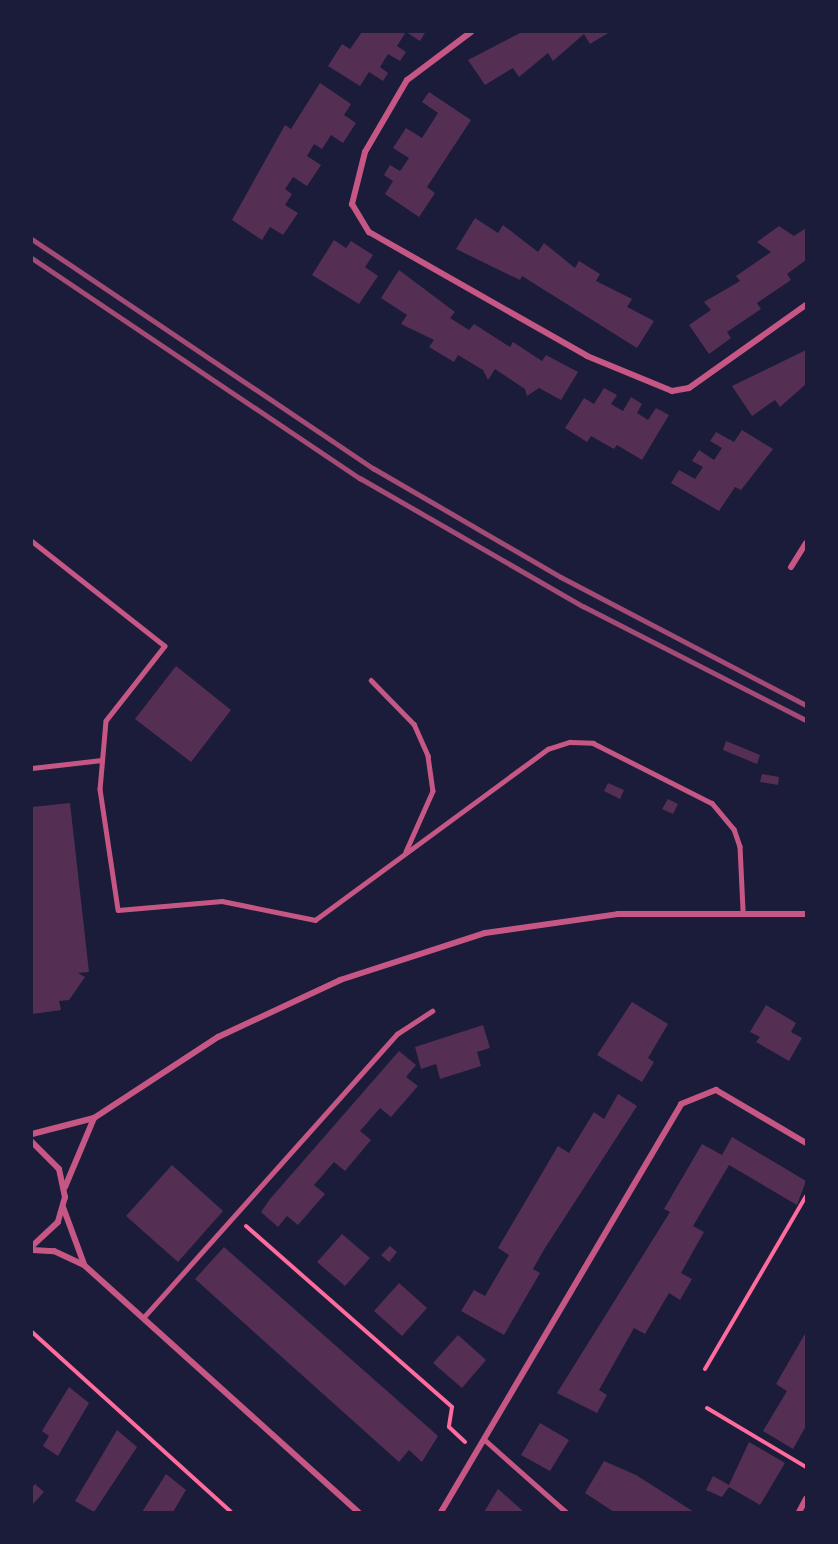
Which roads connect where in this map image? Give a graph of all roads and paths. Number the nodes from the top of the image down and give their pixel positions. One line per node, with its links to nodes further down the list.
1 (471, 32): 2 (street)
2 (807, 305)
3 (32, 541): 7 (lane)
4 (807, 543): 5 (street)
5 (791, 567)
6 (371, 680): 9 (lane)
7 (102, 760): 8 (lane); 9 (lane)
8 (32, 768)
9 (405, 854): 10 (lane)
10 (743, 910): 11 (street); 13 (street)
11 (807, 914)
12 (432, 1011): 20 (lane)
13 (94, 1118): 14 (street); 17 (street)
14 (32, 1134)
15 (32, 1142): 17 (street)
16 (807, 1143): 28 (street)
17 (65, 1187): 19 (street)
18 (807, 1196): 26 (path)
19 (63, 1207): 21 (street); 23 (street)
20 (234, 1216): 24 (lane); 29 (path)
21 (32, 1246)
22 (32, 1250): 23 (street)
23 (84, 1265): 24 (street)
24 (143, 1318): 33 (street)
25 (32, 1332): 32 (path)
26 (705, 1369)
27 (706, 1408): 30 (path)
28 (485, 1440): 29 (street); 35 (lane)
29 (477, 1454): 34 (street)
30 (807, 1467)
31 (807, 1499): 36 (street)
32 (231, 1512)
33 (358, 1512)
34 (441, 1512)
35 (566, 1512)
36 (799, 1512)

